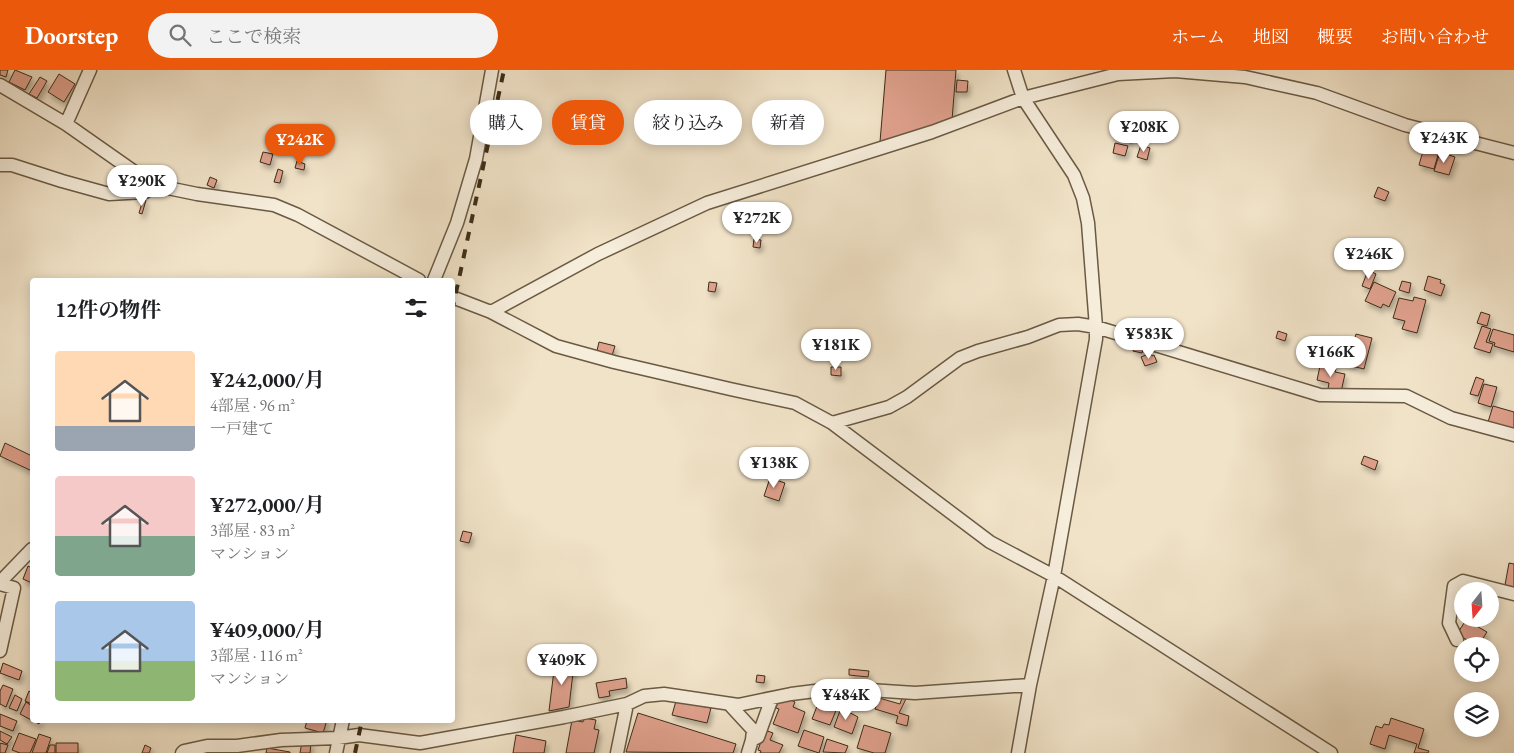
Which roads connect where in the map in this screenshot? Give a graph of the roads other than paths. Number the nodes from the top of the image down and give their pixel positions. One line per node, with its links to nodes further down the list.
1 (90, 70): 6 (street)
2 (492, 70): 11 (street)
3 (1014, 70): 5 (street)
4 (0, 85): 6 (street)
5 (1023, 98): 7 (street); 13 (street); 14 (street)
6 (66, 124): 9 (street)
7 (1514, 153)
8 (0, 165): 9 (street)
9 (153, 185): 10 (street)
10 (410, 278)
11 (435, 278)
12 (455, 298): 13 (street)
13 (491, 312): 15 (street)
14 (1096, 327): 15 (street); 16 (street); 18 (street)
15 (832, 423): 18 (street)
16 (1514, 435)
17 (30, 551): 19 (street)
18 (1054, 576): 23 (street); 31 (street)
19 (0, 583): 22 (street)
20 (1514, 594): 21 (street)
21 (1456, 637)
22 (0, 651)
23 (1030, 685): 24 (street); 36 (street)
24 (772, 698): 26 (street); 29 (street)
25 (627, 704): 26 (street); 28 (street); 34 (street)
26 (729, 704): 29 (street)
27 (342, 723): 28 (street)
28 (338, 738): 30 (street); 33 (street)
29 (752, 740): 35 (street)
30 (263, 748): 32 (street)
31 (1323, 751)
32 (182, 753)
33 (336, 753)
34 (617, 753)
35 (748, 753)
36 (1018, 753)

